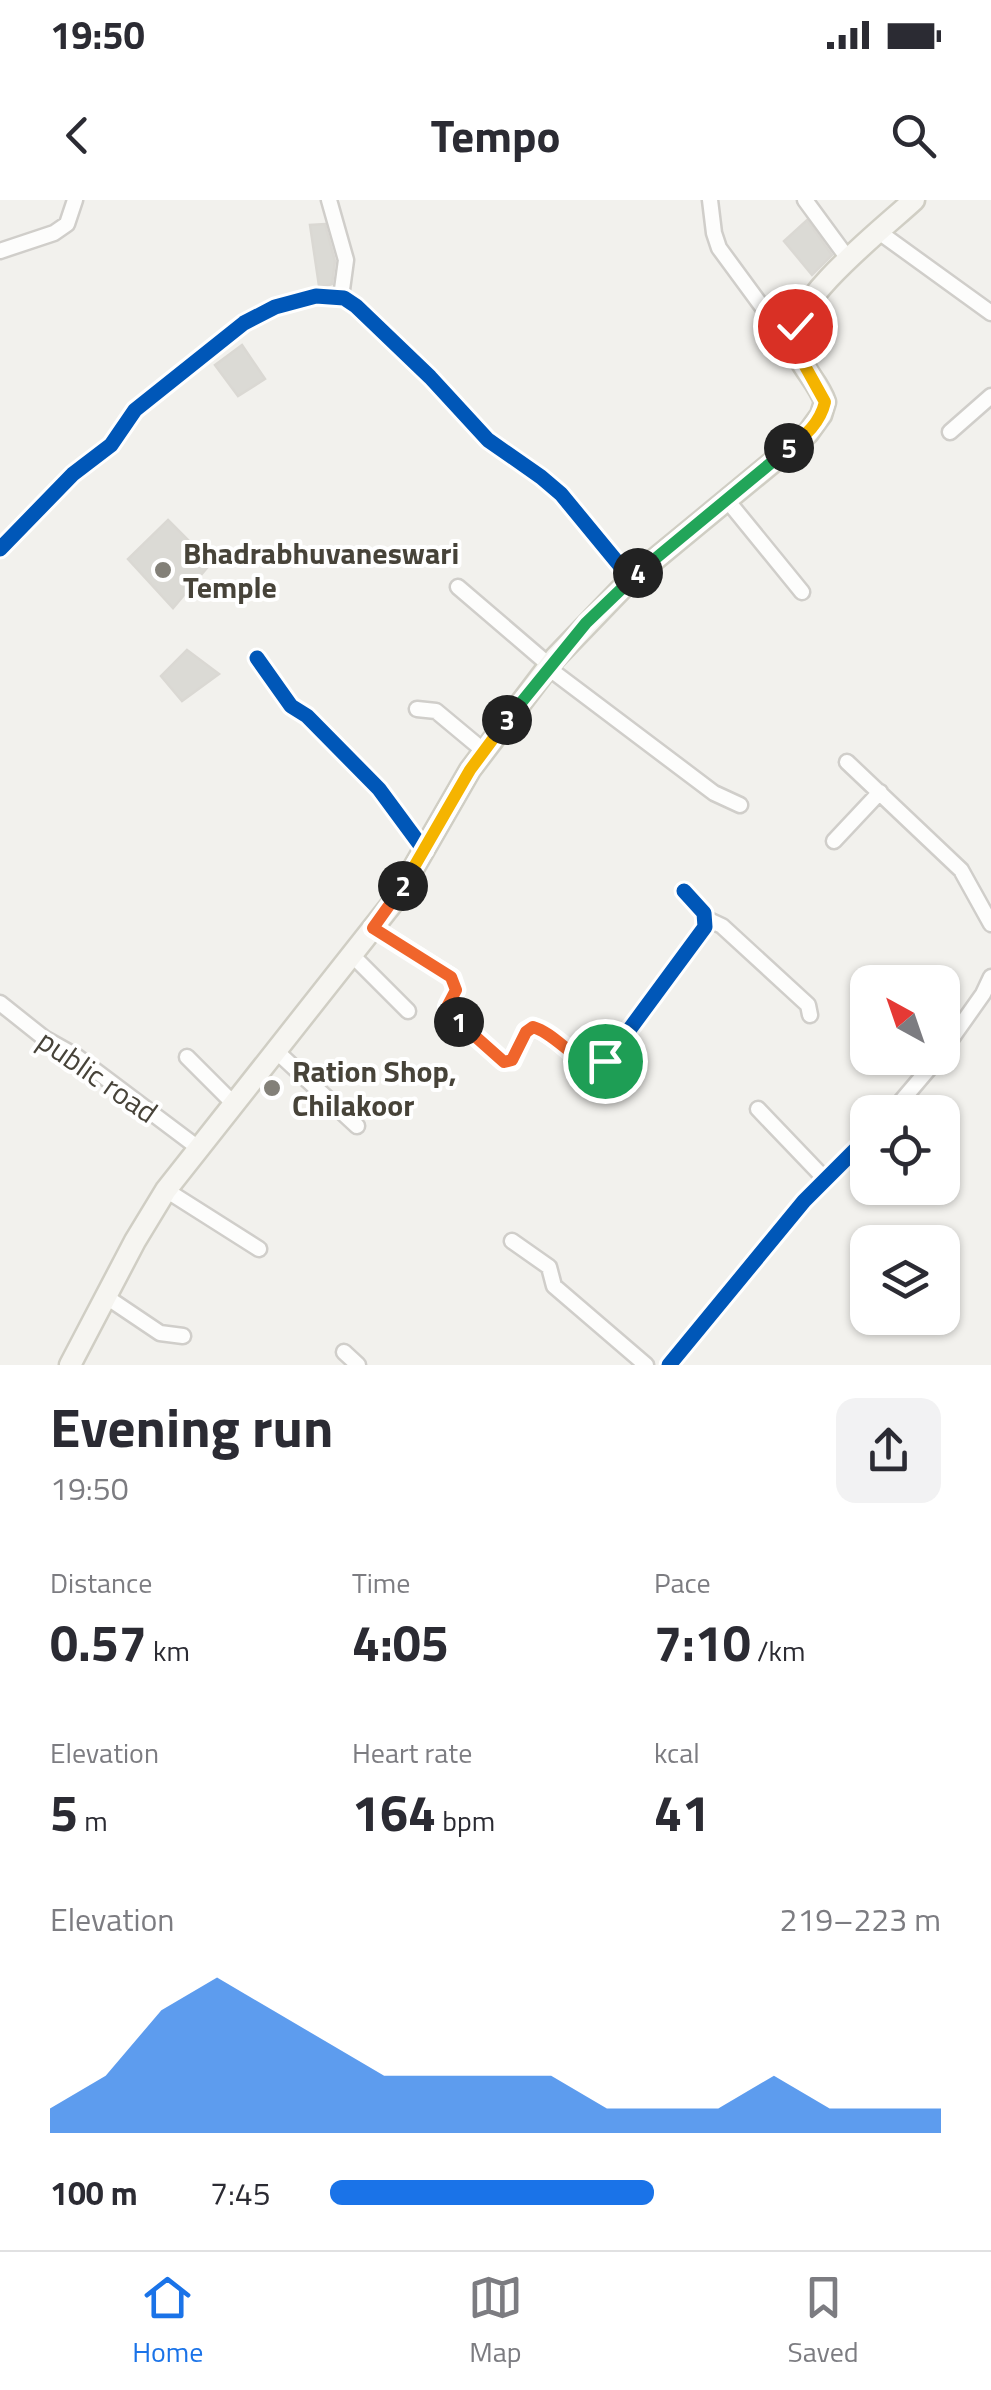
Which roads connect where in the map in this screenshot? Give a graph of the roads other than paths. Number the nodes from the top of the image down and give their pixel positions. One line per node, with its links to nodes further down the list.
1 (75, 200): 7 (street)
2 (329, 200): 9 (street)
3 (710, 200): 11 (street)
4 (805, 200): 8 (street)
5 (914, 200): 6 (main road)
6 (879, 232): 8 (main road); 10 (street)
7 (0, 251)
8 (849, 260): 11 (main road)
9 (341, 298): 15 (street); 16 (street)
10 (991, 313)
11 (793, 336): 14 (main road)
12 (991, 396): 13 (street)
13 (950, 432)
14 (727, 500): 16 (main road); 18 (street)
15 (0, 549)
16 (630, 579): 20 (main road)
17 (458, 587): 20 (street)
18 (802, 592)
19 (257, 658): 27 (street)
20 (548, 666): 22 (main road); 25 (street)
21 (417, 709): 22 (street)
22 (484, 751): 27 (main road)
23 (847, 762): 24 (street)
24 (880, 792): 26 (street); 30 (street)
25 (740, 805)
26 (834, 841)
27 (424, 850): 31 (main road)
28 (684, 891): 29 (street)
29 (707, 919): 31 (street); 36 (street)
30 (991, 924)
31 (373, 928): 32 (main road)
32 (350, 954): 35 (street); 38 (main road)
33 (991, 977): 37 (street)
34 (0, 1002): 45 (street, public road)
35 (408, 1010)
36 (810, 1015)
37 (960, 1027)
38 (276, 1050): 42 (main road); 44 (street)
39 (187, 1057): 42 (street)
40 (924, 1075): 41 (street)
41 (906, 1095)
42 (233, 1102): 45 (main road)
43 (758, 1109): 47 (street)
44 (357, 1126)
45 (198, 1147): 48 (main road)
46 (850, 1155): 47 (street)
47 (825, 1179): 57 (street)
48 (166, 1190): 50 (street); 51 (main road)
49 (512, 1241): 56 (street)
50 (260, 1250)
51 (105, 1296): 52 (street); 54 (main road)
52 (183, 1336)
53 (344, 1352): 55 (street)
54 (70, 1365)
55 (358, 1365)
56 (646, 1365)
57 (668, 1365)

